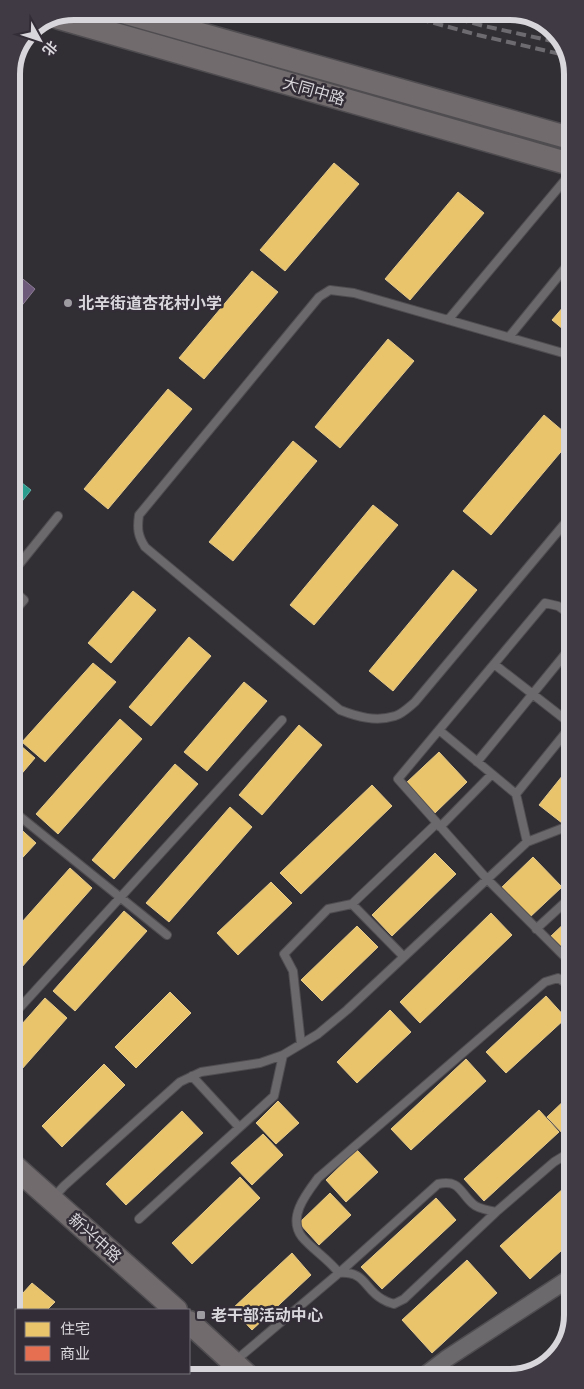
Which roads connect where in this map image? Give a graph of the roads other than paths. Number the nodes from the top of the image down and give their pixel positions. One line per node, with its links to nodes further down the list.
1 (67, 20): 4 (main road, 大同中路)
2 (151, 20): 3 (main road, 大同中路)
3 (564, 136)
4 (564, 162)
5 (564, 181): 7 (lane)
6 (564, 269): 8 (lane)
7 (448, 320): 8 (lane); 11 (lane)
8 (509, 337): 9 (lane)
9 (564, 352)
10 (58, 516): 12 (lane)
11 (564, 524)
12 (20, 563)
13 (564, 610): 15 (lane)
14 (564, 657): 16 (lane)
15 (494, 664): 16 (lane); 19 (lane)
16 (534, 694): 17 (lane); 21 (lane)
17 (564, 719)
18 (282, 720): 29 (lane)
19 (439, 730): 21 (lane); 25 (lane)
20 (564, 734): 23 (lane)
21 (477, 762): 22 (lane)
22 (492, 774): 23 (lane); 25 (lane)
23 (516, 794): 27 (lane)
24 (20, 817): 29 (lane)
25 (438, 826): 28 (lane); 31 (lane)
26 (564, 828): 27 (lane)
27 (527, 842): 28 (lane)
28 (487, 879): 32 (lane); 35 (lane)
29 (121, 898): 33 (lane); 37 (lane)
30 (564, 903): 32 (lane)
31 (352, 904): 35 (lane); 38 (lane)
32 (536, 929): 34 (lane)
33 (167, 935)
34 (564, 956)
35 (404, 957): 38 (lane)
36 (564, 982): 47 (lane)
37 (20, 1007)
38 (301, 1044): 39 (lane)
39 (283, 1055): 40 (lane); 41 (lane)
40 (192, 1076): 41 (lane); 44 (lane)
41 (239, 1127): 46 (lane)
42 (564, 1156): 45 (lane)
43 (20, 1171): 44 (main road, 新兴中路)
44 (52, 1200): 49 (main road, 新兴中路)
45 (496, 1212): 47 (lane); 47 (lane)
46 (139, 1219)
47 (339, 1272): 51 (lane)
48 (564, 1282): 52 (street)
49 (175, 1309)
50 (190, 1323): 51 (main road)
51 (241, 1369)
52 (433, 1369)

